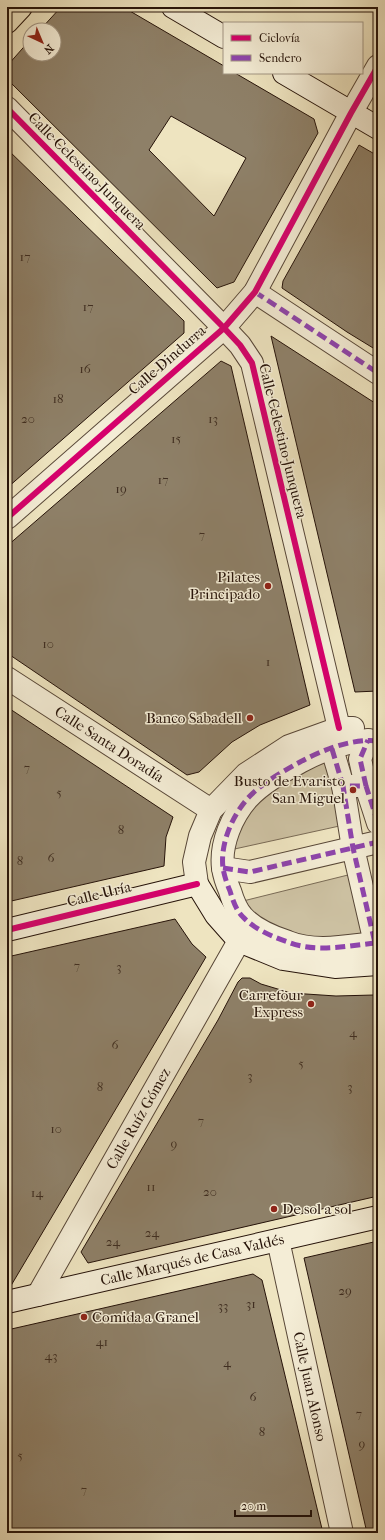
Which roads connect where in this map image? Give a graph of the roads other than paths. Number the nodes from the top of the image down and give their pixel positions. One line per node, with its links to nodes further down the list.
1 (21, 7): 3 (main road)
2 (173, 7): 4 (street)
3 (7, 22)
4 (223, 37)
5 (378, 66): 8 (street, Calle Dindurra)
6 (286, 74): 8 (street)
7 (7, 108): 11 (street, Calle Celestino Junquera)
8 (351, 113): 9 (street); 10 (street, Calle Dindurra)
9 (378, 128)
10 (255, 292): 11 (street, Calle Dindurra); 12 (street)
11 (224, 328): 13 (street, Calle Dindurra); 15 (street, Calle Celestino Junquera)
12 (378, 373)
13 (7, 518)
14 (7, 678): 20 (street, Calle Santa Doradía)
15 (339, 728): 16 (street); 20 (street)
16 (375, 736): 17 (street); 19 (street)
17 (332, 749): 18 (street); 24 (street)
18 (343, 786): 19 (street); 23 (street)
19 (366, 786): 21 (street)
20 (211, 810): 25 (street)
21 (378, 823)
22 (378, 842): 23 (street)
23 (353, 848): 24 (street); 28 (street)
24 (223, 868): 28 (street)
25 (197, 884): 26 (street, Calle Uría); 27 (street)
26 (7, 930)
27 (239, 941): 29 (street); 32 (street, Calle Ruíz Gómez)
28 (377, 942)
29 (378, 964)
30 (378, 1217): 31 (street, Calle Marqués de Casa Valdés)
31 (278, 1240): 32 (street, Calle Marqués de Casa Valdés); 34 (street, Calle Juan Alonso)
32 (38, 1295): 33 (street, Calle Marqués de Casa Valdés)
33 (7, 1302)
34 (342, 1533)

